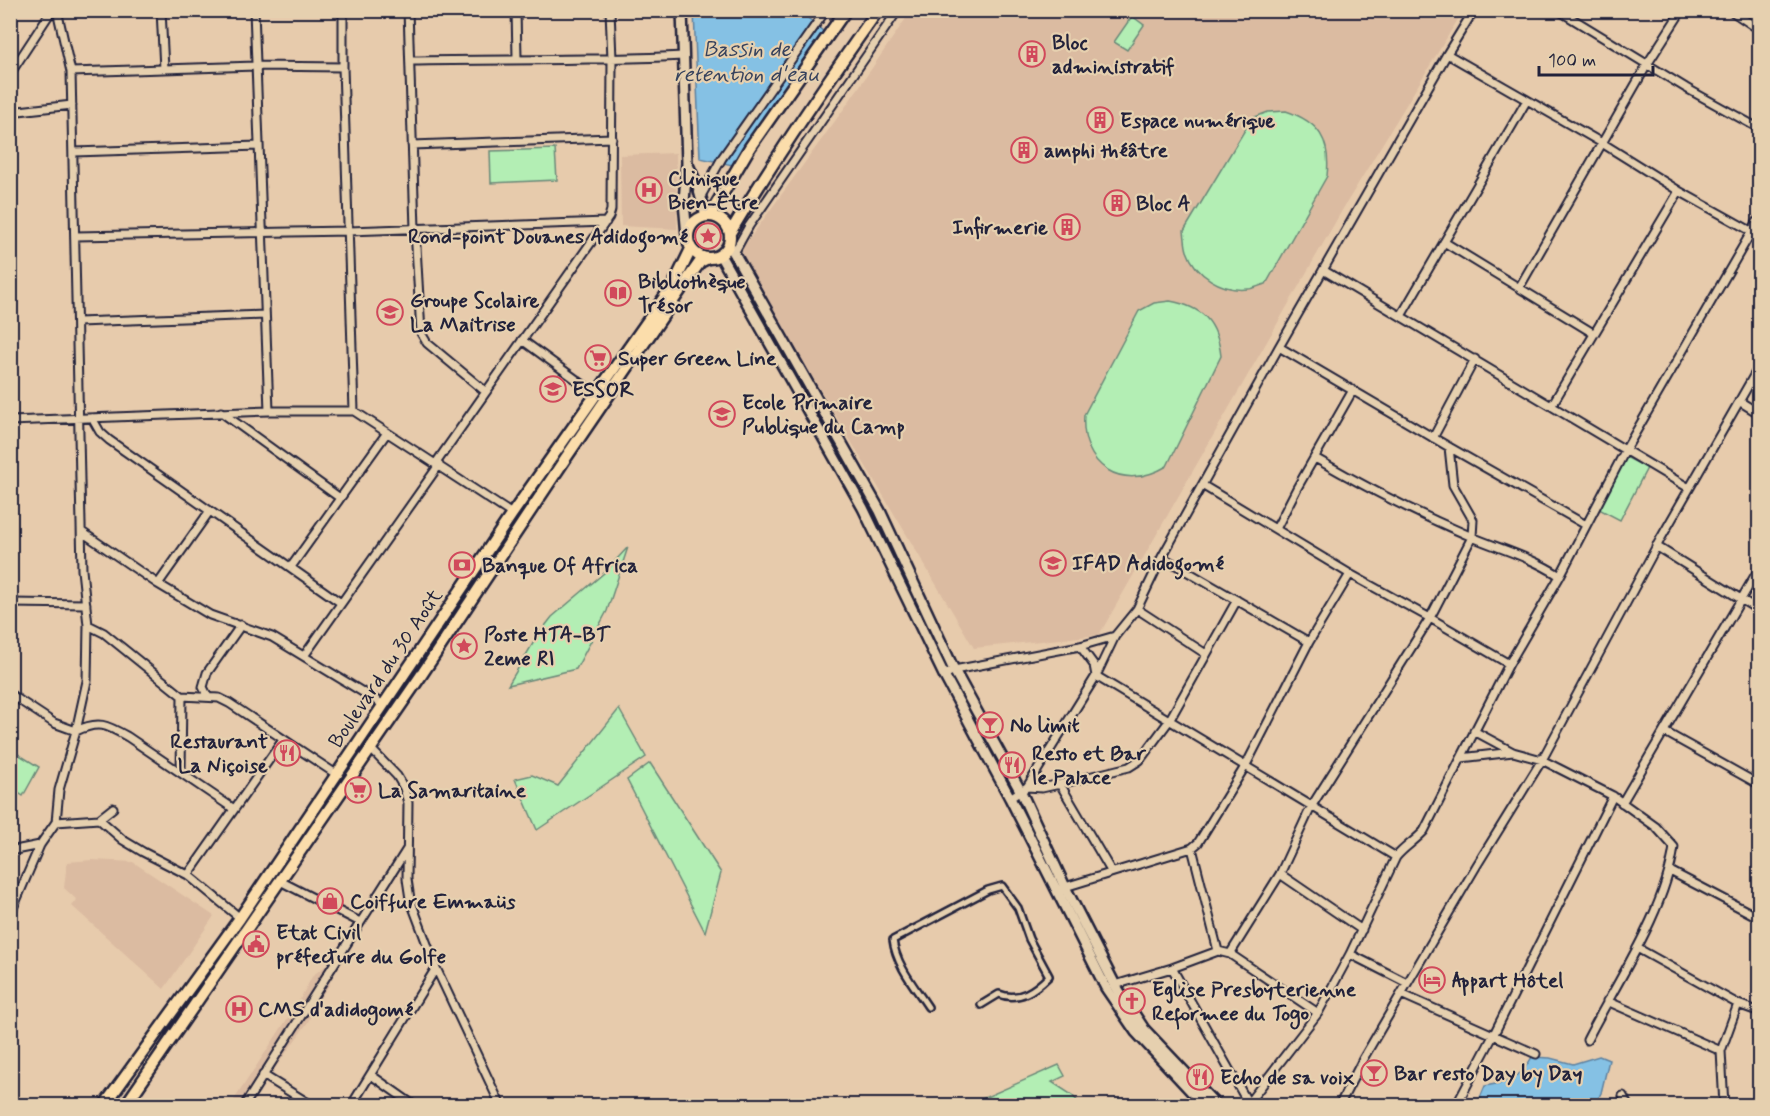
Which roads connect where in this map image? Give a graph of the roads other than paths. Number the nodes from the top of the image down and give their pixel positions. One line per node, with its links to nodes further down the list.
1 (52, 10): 29 (street)
2 (57, 10): 28 (street)
3 (161, 10): 27 (street)
4 (254, 10): 25 (street)
5 (343, 10): 26 (street)
6 (408, 10): 23 (street)
7 (516, 10): 21 (street)
8 (610, 10): 22 (street)
9 (682, 10): 20 (main road)
10 (846, 10): 42 (highway)
11 (878, 10): 49 (highway)
12 (898, 10): 55 (street)
13 (1474, 10): 19 (street)
14 (1558, 10): 24 (street)
15 (1682, 10): 24 (street)
16 (1730, 10): 18 (street)
17 (822, 12): 41 (street)
18 (1760, 30)
19 (1447, 54): 30 (street); 58 (street)
20 (683, 56): 22 (street); 39 (main road)
21 (517, 58): 22 (street); 23 (street)
22 (612, 59): 34 (street)
23 (410, 61): 36 (street)
24 (1648, 63): 33 (street); 35 (street)
25 (256, 66): 26 (street); 27 (street); 37 (street)
26 (343, 67): 46 (street)
27 (164, 69): 28 (street)
28 (71, 72): 31 (street)
29 (10, 74)
30 (1527, 100): 35 (street); 53 (street)
31 (72, 105): 32 (street); 38 (street)
32 (10, 112)
33 (1760, 129)
34 (612, 138): 36 (street); 44 (street)
35 (1602, 143): 40 (street); 59 (street)
36 (412, 145): 45 (street)
37 (259, 146): 38 (street); 48 (street)
38 (74, 152): 50 (street)
39 (687, 163): 41 (main road); 51 (main road)
40 (1679, 191): 47 (street); 63 (street)
41 (701, 195): 42 (main road)
42 (708, 215): 49 (highway); 51 (highway)
43 (1760, 217): 47 (street)
44 (606, 222): 45 (street); 64 (street)
45 (415, 229): 46 (street); 69 (street)
46 (349, 231): 48 (street); 74 (street)
47 (1751, 231): 52 (street); 83 (street)
48 (261, 233): 50 (street); 60 (street)
49 (730, 233): 55 (highway)
50 (76, 236): 62 (street)
51 (687, 236): 54 (highway)
52 (1760, 236)
53 (1444, 242): 59 (street); 61 (street)
54 (692, 249): 57 (highway); 70 (highway, Boulevard du 30 Août)
55 (731, 249): 56 (highway); 119 (main road)
56 (720, 255): 57 (highway); 120 (main road)
57 (708, 258): 122 (highway, Boulevard du 30 Août)
58 (1323, 270): 61 (street); 65 (street)
59 (1519, 288): 63 (street)
60 (264, 315): 62 (street); 73 (street)
61 (1401, 316): 66 (street)
62 (78, 322): 77 (street)
63 (1593, 333): 72 (street)
64 (522, 340): 69 (street); 70 (street)
65 (1279, 347): 68 (street); 86 (street)
66 (1475, 359): 72 (street); 81 (street)
67 (1760, 364): 71 (street)
68 (1353, 390): 81 (street); 84 (street)
69 (486, 392): 85 (street)
70 (596, 394): 90 (highway, Boulevard du 30 Août)
71 (1738, 401): 76 (street); 87 (street)
72 (1552, 405): 83 (street)
73 (268, 411): 74 (street); 75 (street)
74 (354, 411): 80 (street)
75 (221, 412): 78 (street); 88 (street)
76 (1760, 414)
77 (80, 418): 78 (street); 79 (street); 93 (street)
78 (92, 418): 89 (street)
79 (10, 421)
80 (386, 434): 85 (street); 88 (street)
81 (1433, 438): 82 (street)
82 (1449, 447): 91 (street); 94 (street)
83 (1626, 449): 87 (street); 91 (street)
84 (1315, 458): 92 (street); 94 (street)
85 (438, 464): 90 (street); 105 (street)
86 (1202, 485): 92 (street); 96 (street)
87 (1689, 488): 95 (street)
88 (340, 498): 97 (street)
89 (209, 512): 97 (street); 101 (street)
90 (512, 514): 118 (highway, Boulevard du 30 Août)
91 (1586, 525): 100 (street)
92 (1276, 529): 99 (street)
93 (82, 532): 101 (street); 106 (street)
94 (1472, 537): 100 (street); 109 (street)
95 (1656, 546): 103 (street); 135 (street)
96 (1162, 556): 102 (street); 107 (street)
97 (291, 567): 105 (street)
98 (1760, 567): 103 (street)
99 (1350, 574): 109 (street); 113 (street)
100 (1560, 576): 117 (street)
101 (158, 584): 110 (street)
102 (1237, 600): 113 (street); 115 (street)
103 (1740, 601): 108 (street); 130 (street)
104 (10, 603): 106 (street)
105 (341, 603): 116 (street)
106 (86, 604): 111 (street)
107 (1137, 609): 112 (street); 115 (street)
108 (1760, 611)
109 (1430, 618): 117 (street); 146 (street)
110 (241, 625): 116 (street); 125 (street)
111 (88, 626): 124 (street); 128 (street)
112 (1115, 636): 114 (street); 121 (street)
113 (1309, 642): 136 (street)
114 (1080, 646): 119 (street); 121 (street)
115 (1206, 654): 127 (street)
116 (304, 656): 126 (street)
117 (1509, 664): 129 (street)
118 (408, 669): 122 (highway); 126 (highway, Boulevard du 30 Août)
119 (954, 670): 120 (street); 142 (main road)
120 (944, 675): 144 (main road)
121 (1096, 676): 127 (street); 142 (street)
122 (420, 677): 132 (highway, Boulevard du 30 Août)
123 (10, 694): 128 (street)
124 (182, 696): 125 (street); 137 (street)
125 (208, 697): 131 (street)
126 (384, 705): 138 (highway, Boulevard du 30 Août)
127 (1169, 721): 136 (street); 140 (street)
128 (76, 731): 137 (street); 150 (street)
129 (1474, 731): 133 (street); 134 (street)
130 (1665, 732): 141 (street); 145 (street)
131 (283, 740): 138 (street); 148 (street)
132 (370, 748): 139 (highway, Boulevard du 30 Août); 153 (street)
133 (1513, 752): 134 (street); 135 (street)
134 (1461, 758): 155 (street)
135 (1542, 760): 143 (street); 174 (street)
136 (1246, 765): 146 (street); 152 (street)
137 (181, 773): 148 (street)
138 (336, 774): 139 (highway); 160 (highway, Boulevard du 30 Août)
139 (348, 782): 161 (highway, Boulevard du 30 Août)
140 (1060, 784): 142 (street); 157 (street)
141 (1760, 785)
142 (1024, 790): 144 (street); 162 (main road)
143 (1613, 796): 145 (street); 183 (street)
144 (1010, 798): 200 (main road)
145 (1622, 803): 156 (street)
146 (1311, 807): 155 (street); 159 (street)
147 (113, 808): 149 (street)
148 (234, 809): 158 (street)
149 (99, 819): 150 (street); 158 (street)
150 (56, 822): 151 (street)
151 (40, 845): 154 (street); 163 (street)
152 (1192, 848): 157 (street); 169 (street)
153 (407, 849): 166 (street); 172 (street)
154 (10, 851)
155 (1396, 857): 167 (street)
156 (1670, 871): 165 (street); 168 (street)
157 (1111, 872): 162 (street)
158 (188, 874): 164 (street)
159 (1280, 874): 167 (street); 170 (street)
160 (270, 875): 161 (highway); 164 (highway, Boulevard du 30 Août)
161 (280, 881): 166 (street); 194 (highway, Boulevard du 30 Août)
162 (1065, 887): 175 (main road)
163 (10, 915)
164 (240, 918): 193 (highway, Boulevard du 30 Août)
165 (1760, 918)
166 (360, 921): 187 (street)
167 (1362, 930): 171 (street)
168 (1637, 948): 177 (street); 178 (street)
169 (1218, 951): 170 (street); 173 (street)
170 (1230, 954): 182 (street)
171 (1350, 954): 174 (street); 182 (street)
172 (436, 968): 188 (street); 199 (street)
173 (1172, 968): 175 (street); 191 (street)
174 (1407, 983): 176 (street)
175 (1115, 985): 201 (main road)
176 (1401, 994): 183 (street); 202 (street)
177 (1607, 1000): 184 (street); 185 (street)
178 (1738, 1004): 181 (street); 185 (street)
179 (981, 1005): 180 (street)
180 (928, 1007)
181 (1760, 1012)
182 (1318, 1014): 191 (street)
183 (1493, 1036): 186 (street); 203 (street)
184 (1587, 1040)
185 (1721, 1051): 205 (street)
186 (1536, 1054)
187 (263, 1075): 195 (street); 196 (street)
188 (371, 1075): 197 (street); 198 (street)
189 (1623, 1096): 204 (street)
190 (10, 1102): 192 (street)
191 (1247, 1104)
192 (18, 1106)
193 (104, 1106)
194 (125, 1106)
195 (244, 1106)
196 (313, 1106)
197 (351, 1106)
198 (415, 1106)
199 (501, 1106)
200 (1205, 1106)
201 (1217, 1106)
202 (1339, 1106)
203 (1456, 1106)
204 (1628, 1106)
205 (1724, 1106)

